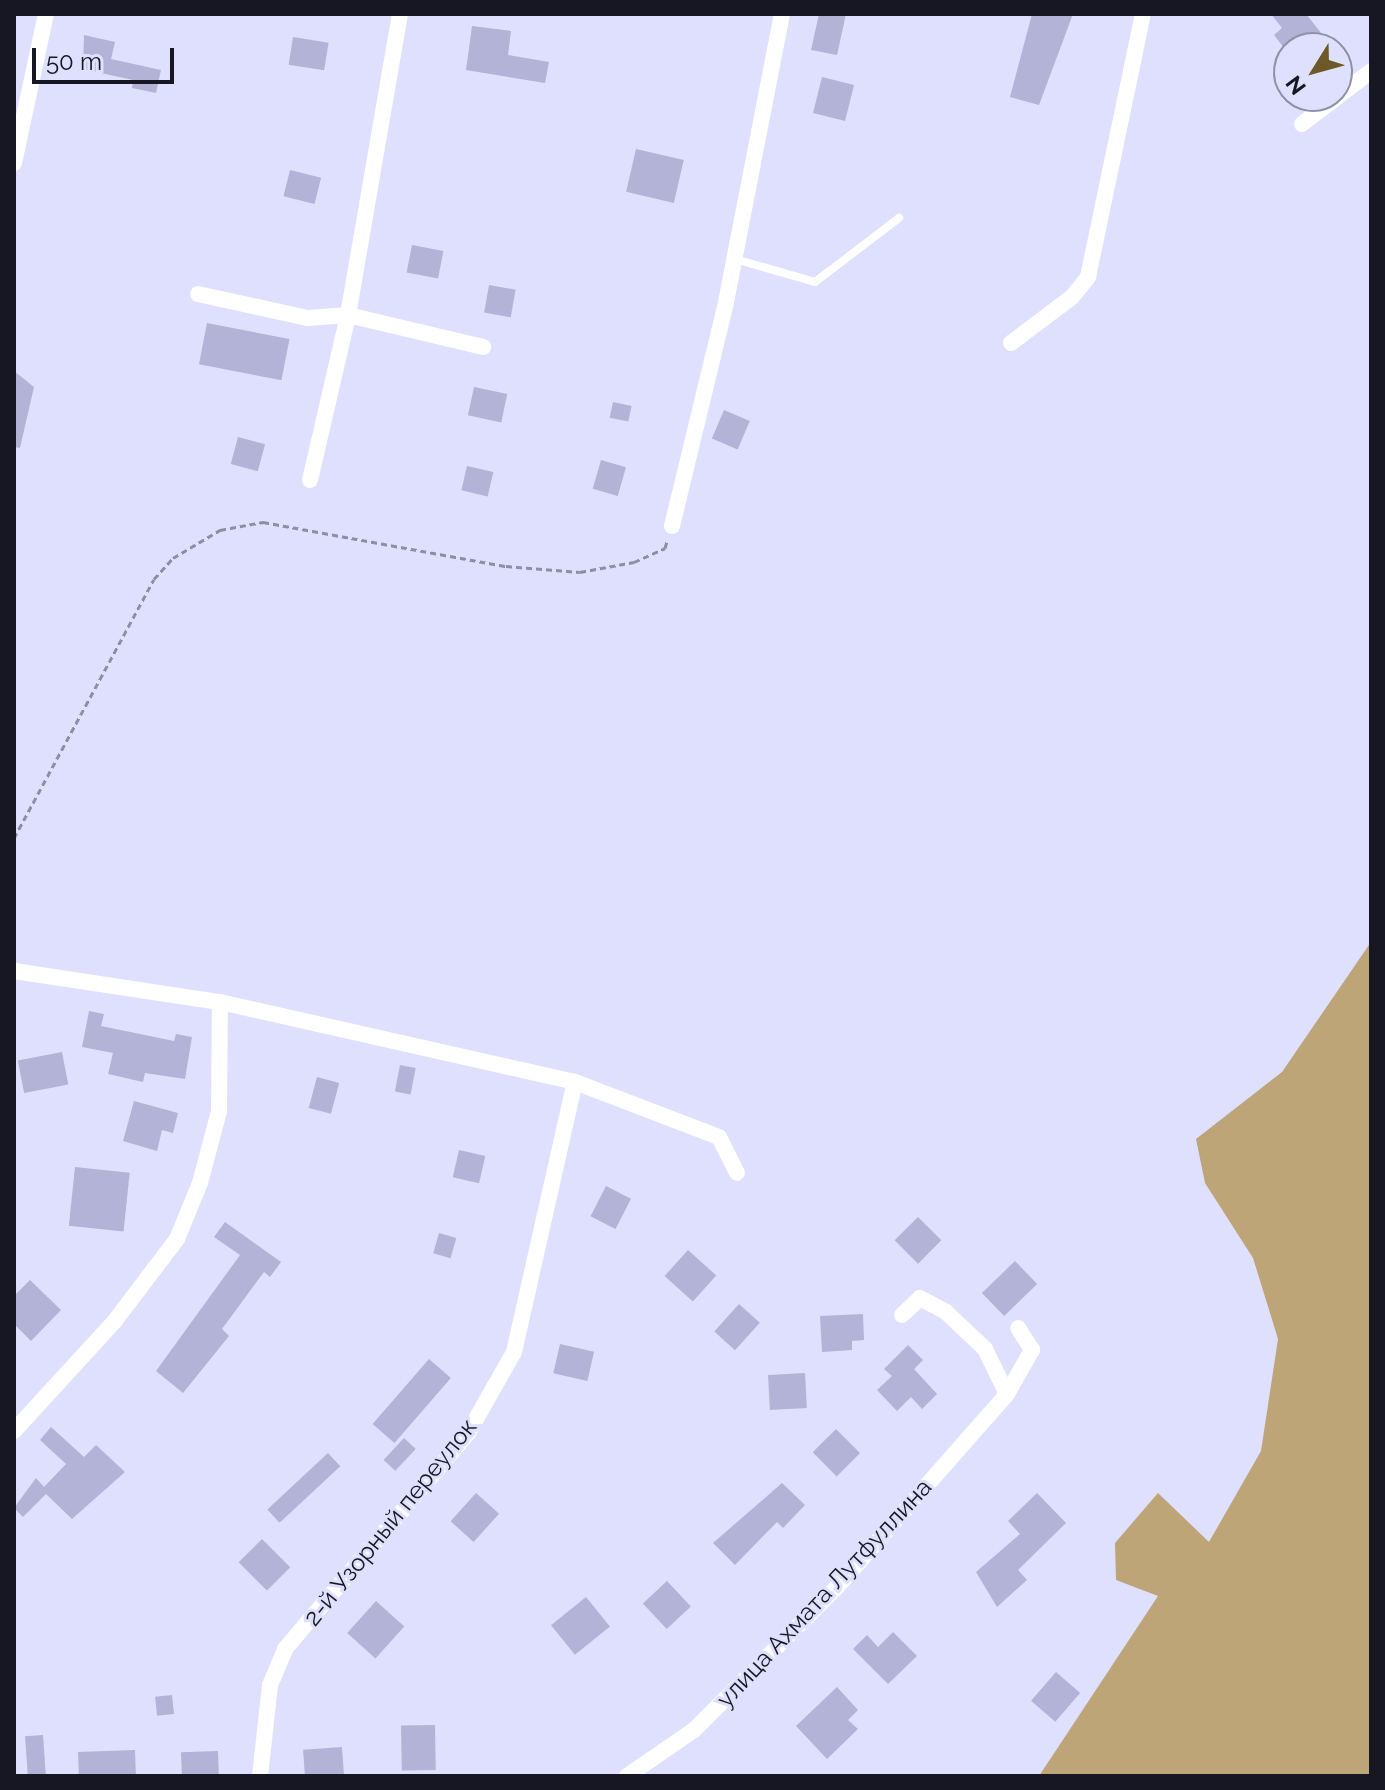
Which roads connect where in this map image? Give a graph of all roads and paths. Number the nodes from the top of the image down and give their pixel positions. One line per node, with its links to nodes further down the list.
1 (46, 14): 7 (street)
2 (400, 14): 11 (street)
3 (782, 14): 9 (street)
4 (1143, 14): 12 (street)
5 (1371, 71): 6 (street)
6 (1302, 124)
7 (14, 163)
8 (899, 218): 9 (lane)
9 (734, 259): 15 (street)
10 (198, 294): 11 (street)
11 (348, 315): 13 (street); 14 (street)
12 (1011, 343)
13 (483, 347)
14 (310, 480)
15 (672, 526): 16 (path)
16 (14, 838)
17 (14, 971): 18 (street)
18 (220, 1002): 19 (street); 24 (street)
19 (575, 1082): 20 (street); 25 (street, 2-й Узорный переулок)
20 (737, 1173)
21 (902, 1315): 23 (street)
22 (1018, 1328): 23 (street, улица Ахмата Лутфуллина)
23 (1007, 1394): 26 (street, улица Ахмата Лутфуллина)
24 (14, 1431)
25 (260, 1776)
26 (627, 1776)

